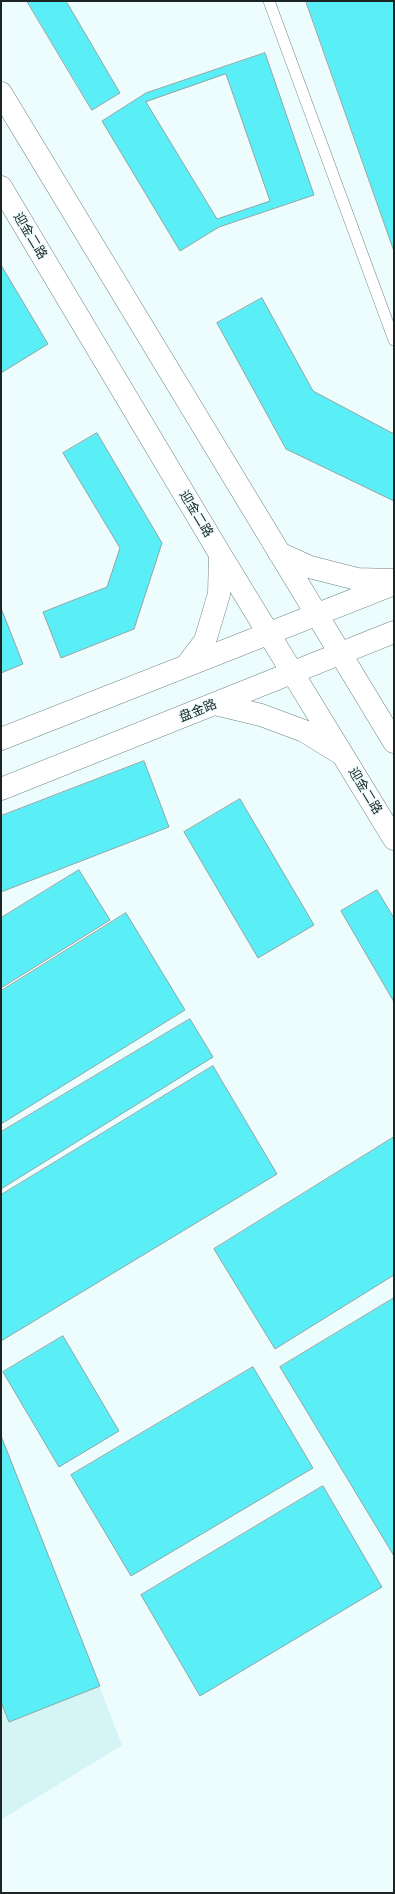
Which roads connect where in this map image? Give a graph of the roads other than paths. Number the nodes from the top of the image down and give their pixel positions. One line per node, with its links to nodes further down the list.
1 (269, 1): 4 (lane)
2 (1, 93): 5 (street)
3 (1, 187): 6 (street, 迎金二路)
4 (394, 340)
5 (280, 553): 7 (street); 9 (street)
6 (220, 554): 11 (street, 迎金二路); 13 (street)
7 (394, 580)
8 (394, 584): 9 (street)
9 (317, 614): 11 (street); 12 (street)
10 (394, 632): 12 (street, 盘金路)
11 (269, 634): 13 (street); 14 (street, 迎金二路)
12 (341, 654): 14 (street, 盘金路); 16 (street)
13 (185, 667): 17 (street)
14 (293, 673): 15 (street, 盘金路); 18 (street, 迎金二路)
15 (215, 704): 18 (street); 19 (street, 盘金路)
16 (394, 736)
17 (1, 739)
18 (343, 755): 20 (street, 迎金二路)
19 (1, 789)
20 (394, 839)

